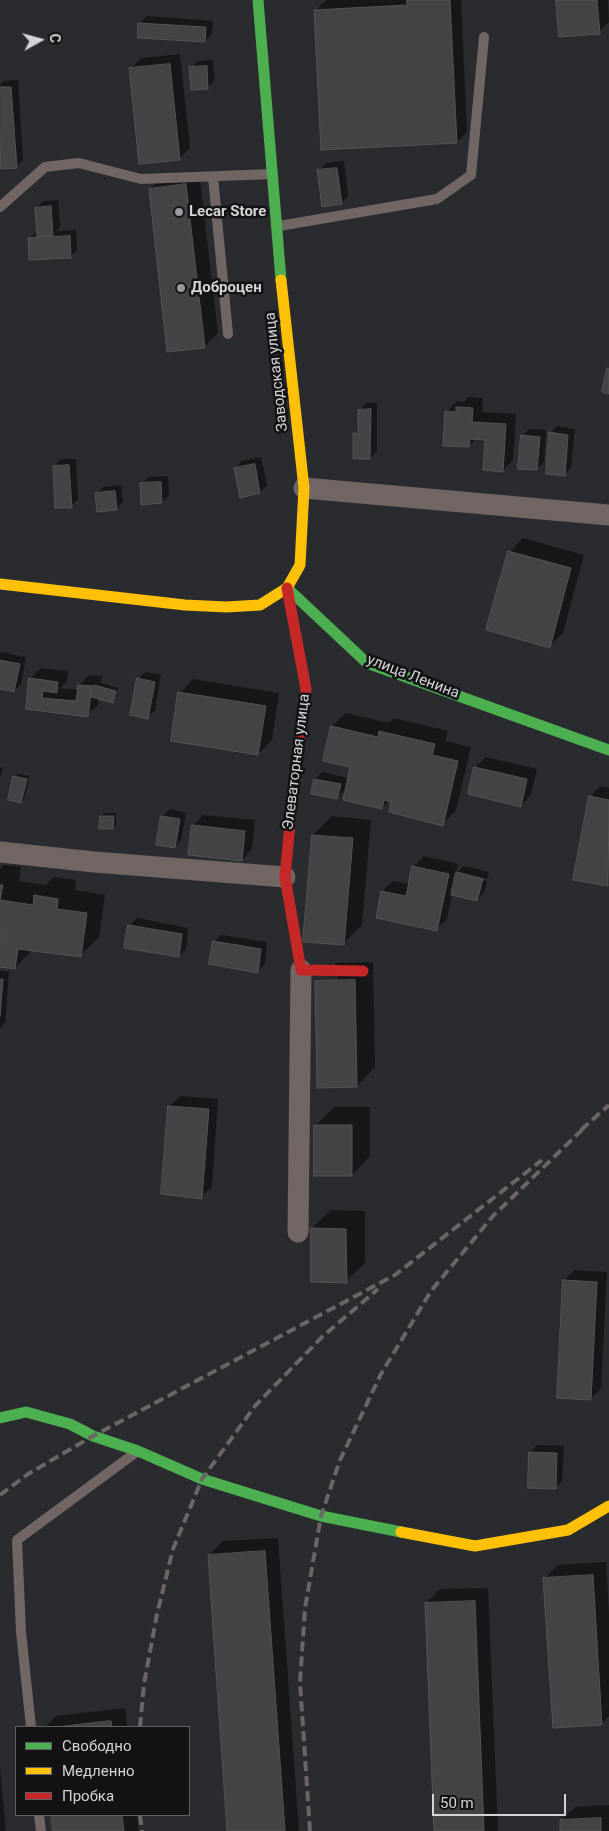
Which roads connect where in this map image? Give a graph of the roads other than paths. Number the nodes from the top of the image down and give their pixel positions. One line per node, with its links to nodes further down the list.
1 (258, 0): 3 (street, Заводская улица)
2 (484, 37): 6 (lane)
3 (273, 174): 4 (lane); 6 (street, Заводская улица)
4 (213, 177): 5 (lane); 7 (lane)
5 (0, 207)
6 (278, 227): 8 (street, Заводская улица)
7 (228, 334)
8 (304, 488): 9 (street); 11 (street, Заводская улица)
9 (609, 515)
10 (0, 584): 11 (street)
11 (287, 588): 12 (street, улица Ленина); 14 (street, Элеваторная улица)
12 (609, 750)
13 (0, 852): 14 (street)
14 (285, 877): 15 (street, Элеваторная улица)
15 (301, 970): 16 (street); 17 (street, Элеваторная улица)
16 (363, 971)
17 (298, 1232)
18 (0, 1418): 19 (street)
19 (138, 1451): 20 (street); 21 (lane)
20 (609, 1506)
21 (30, 1726)
22 (39, 1816): 23 (lane)
23 (41, 1831)

